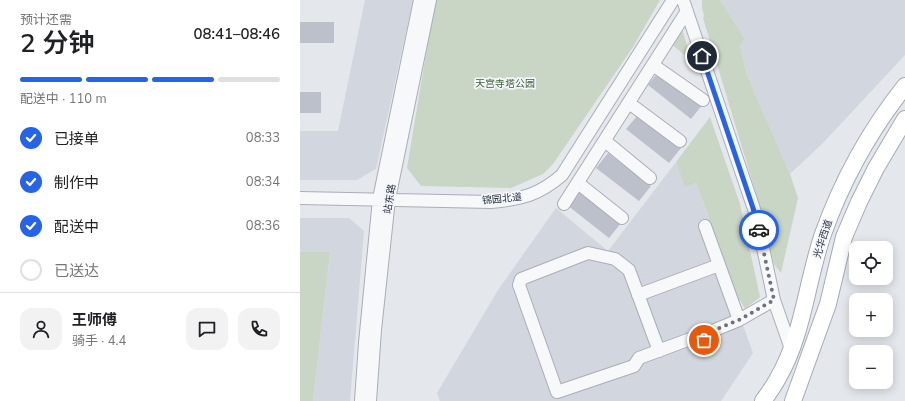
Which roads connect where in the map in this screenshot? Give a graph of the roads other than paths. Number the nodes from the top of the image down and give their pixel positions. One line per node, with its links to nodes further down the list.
1 (420, 0): 15 (street, 站东路)
2 (430, 0): 15 (street, 站东路)
3 (673, 0): 15 (street, 锦园北道)
4 (685, 5): 5 (street); 21 (street)
5 (653, 65): 7 (street); 8 (street)
6 (905, 86): 23 (main road, 光华西道)
7 (703, 100)
8 (629, 103): 10 (street); 11 (street)
9 (905, 119): 28 (main road, 光华西道)
10 (605, 141): 12 (street); 13 (street)
11 (680, 141)
12 (650, 178)
13 (578, 183): 16 (street); 17 (street)
14 (300, 198): 15 (street, 锦园北道)
15 (384, 199): 25 (street, 站东路); 26 (street, 站东路)
16 (564, 204)
17 (622, 218)
18 (705, 226): 19 (street)
19 (719, 265): 20 (street); 22 (street)
20 (638, 295): 24 (street); 24 (street)
21 (774, 300): 22 (street); 23 (street)
22 (739, 320): 24 (street)
23 (791, 349): 27 (main road, 光华西道)
24 (659, 350)
25 (361, 401)
26 (370, 401)
27 (763, 401)
28 (793, 401)

